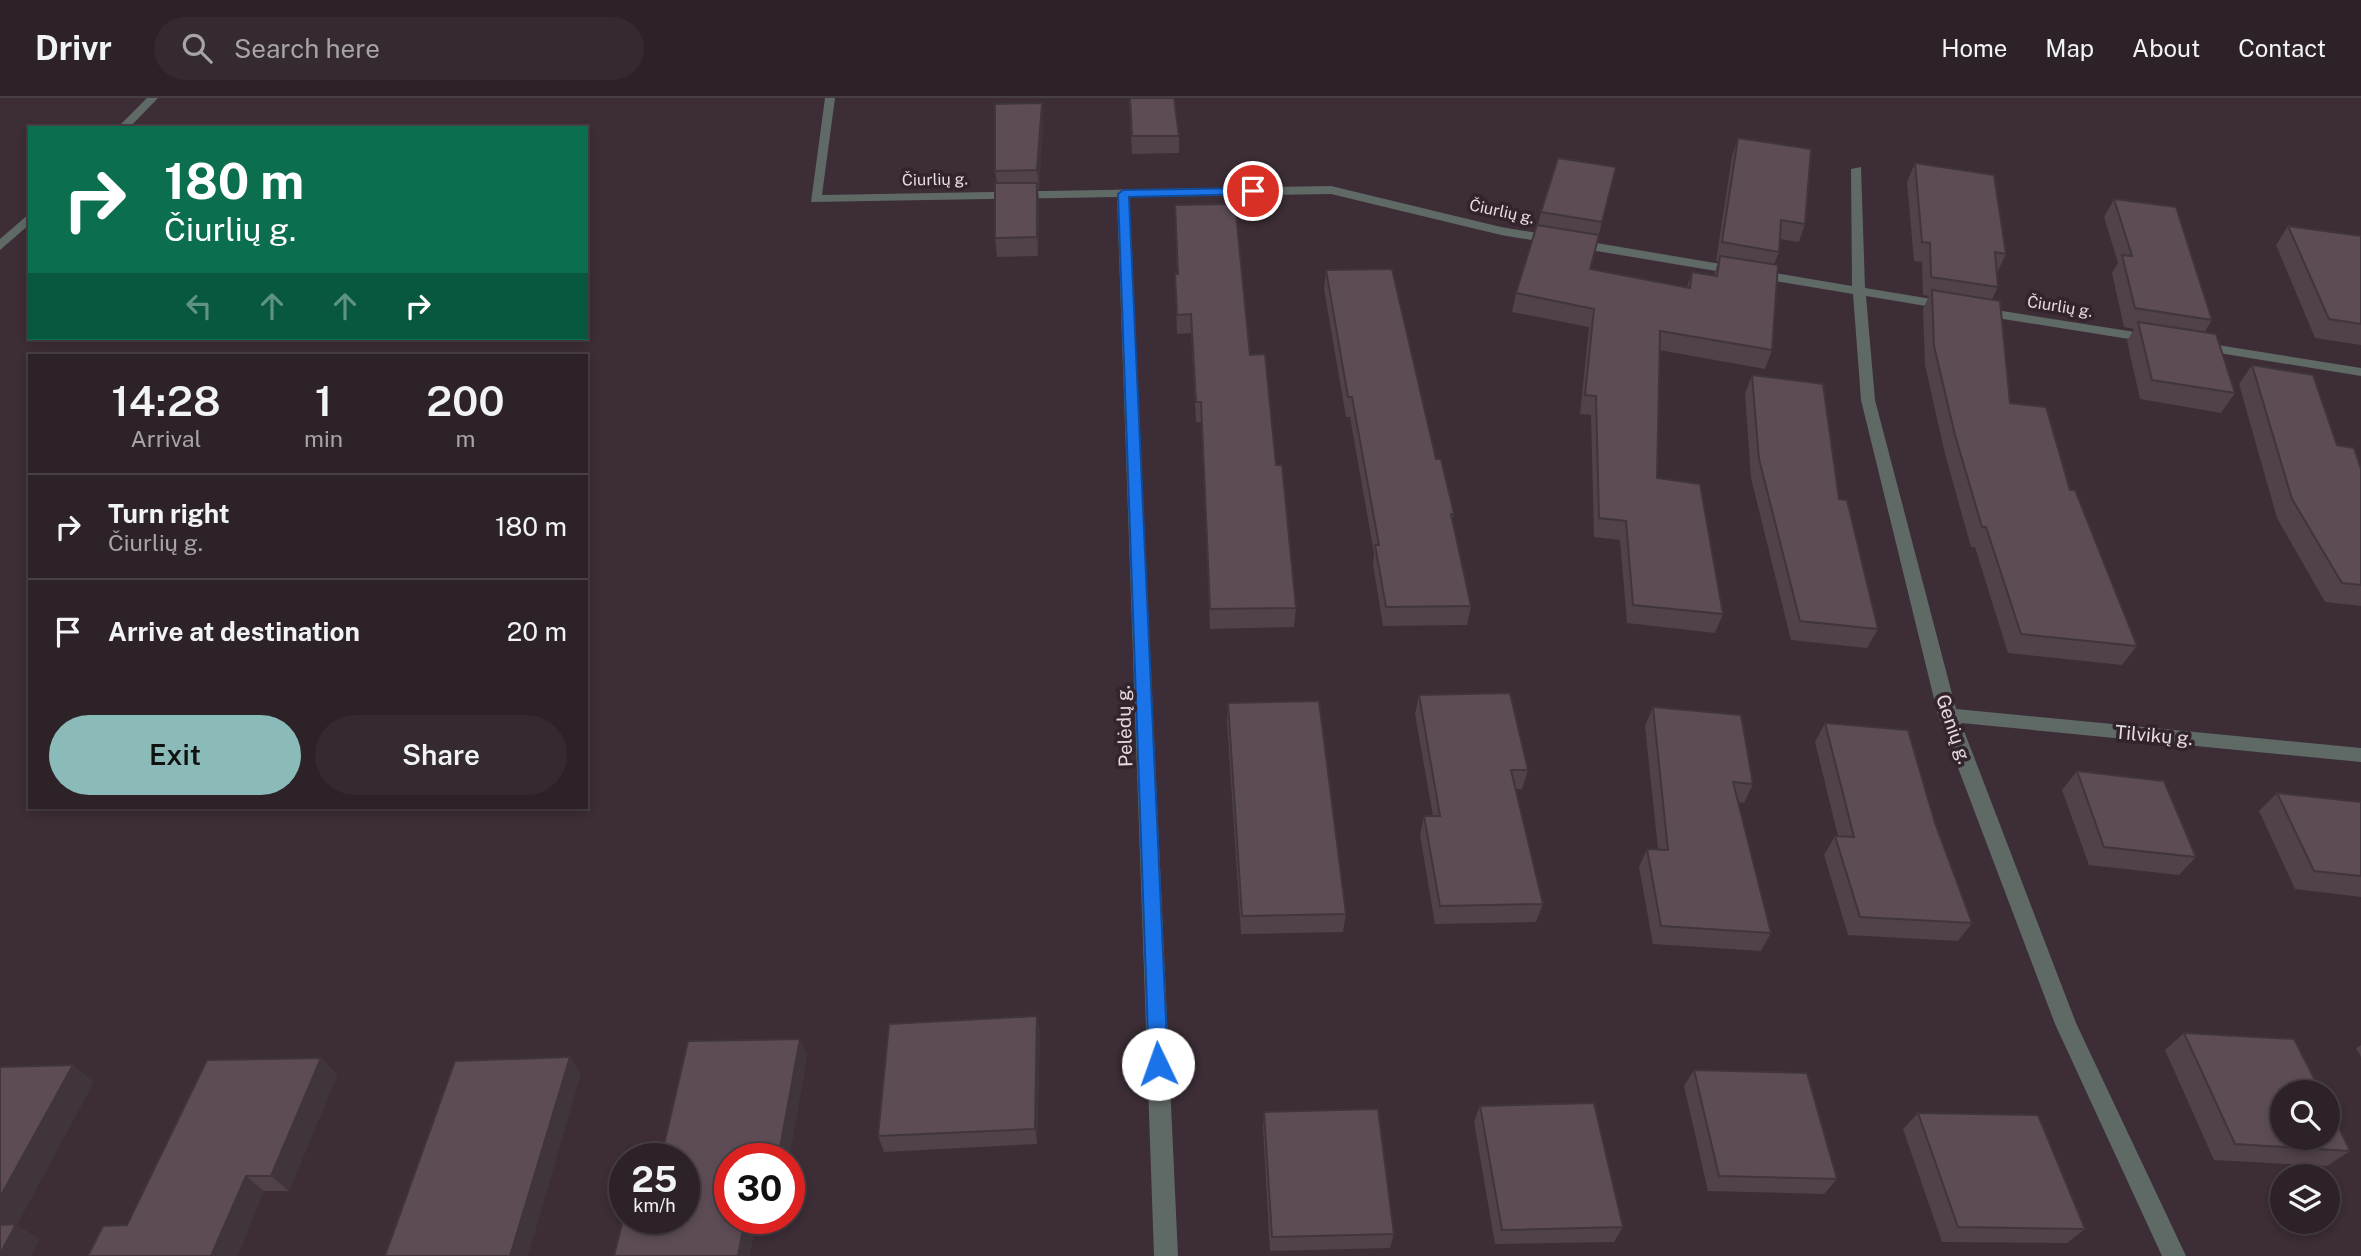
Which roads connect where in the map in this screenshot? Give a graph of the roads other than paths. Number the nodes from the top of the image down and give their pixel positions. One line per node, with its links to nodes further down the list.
1 (153, 98): 3 (street)
2 (830, 98): 5 (street, Čiurlių g.)
3 (124, 126)
4 (1857, 169): 8 (street, Genių g.)
5 (1123, 194): 8 (street, Čiurlių g.); 14 (street, Pelėdų g.)
6 (28, 219): 7 (street)
7 (0, 246)
8 (1859, 292): 9 (street, Čiurlių g.); 12 (street, Genių g.)
9 (2163, 340)
10 (2191, 345): 11 (street)
11 (2361, 372)
12 (1947, 716): 13 (street, Tilvikų g.); 15 (street, Genių g.)
13 (2361, 755)
14 (1166, 1256)
15 (2174, 1256)

